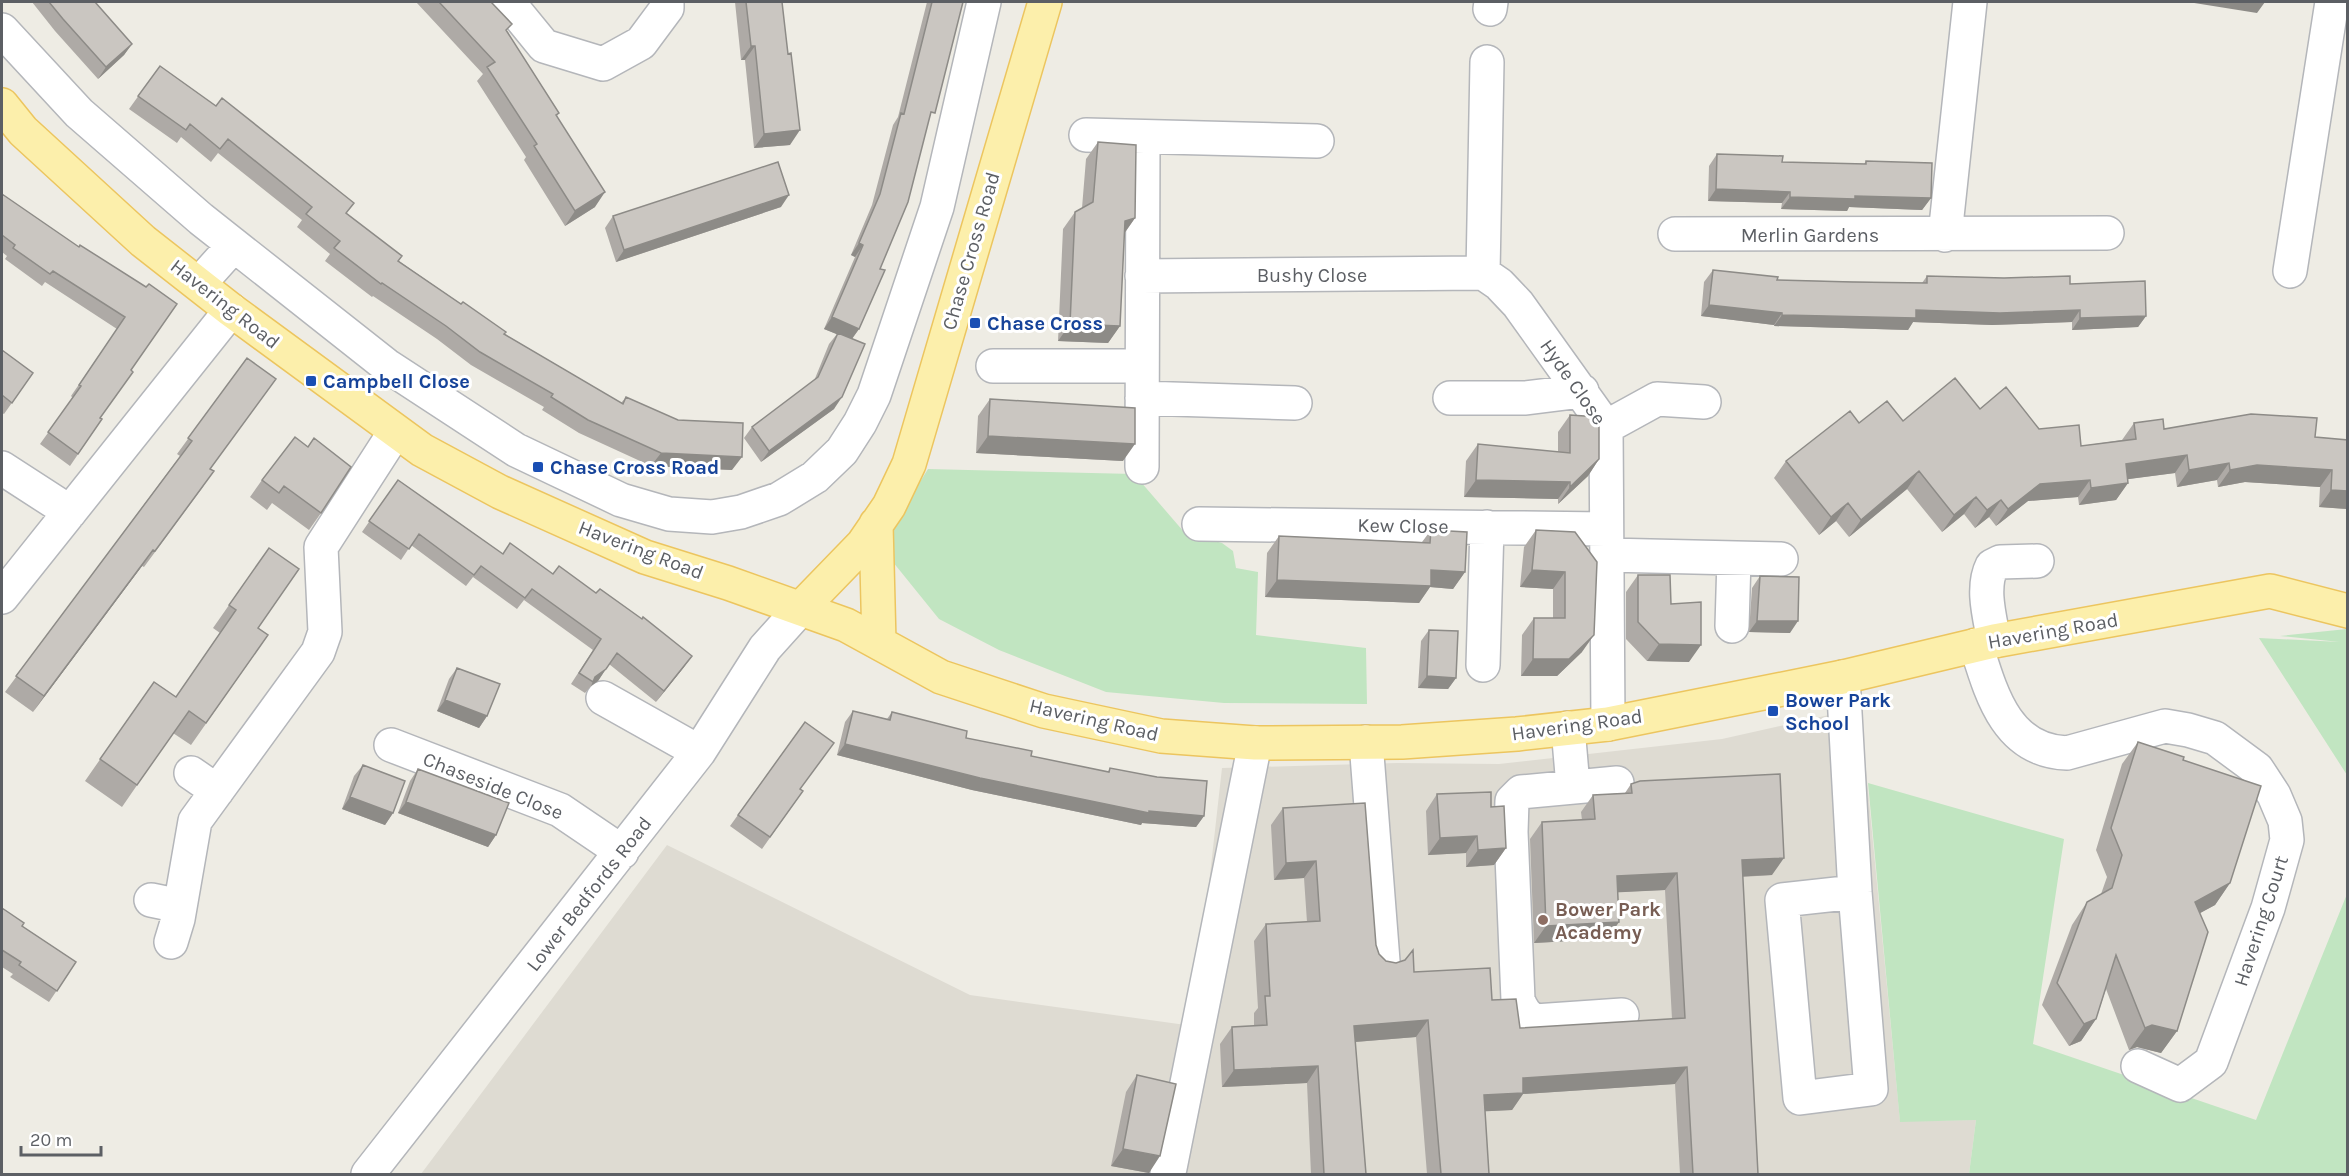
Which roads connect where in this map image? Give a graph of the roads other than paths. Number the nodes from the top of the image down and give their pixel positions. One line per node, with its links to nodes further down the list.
1 (508, 2): 2 (street)
2 (667, 2)
3 (984, 2): 16 (street)
4 (1045, 2): 34 (main road, Chase Cross Road)
5 (1970, 2): 15 (street)
6 (2332, 2): 17 (street)
7 (2, 30): 16 (street)
8 (1487, 62): 18 (street)
9 (2, 105): 20 (main road, Havering Road)
10 (1086, 135): 11 (street)
11 (1143, 137): 12 (street); 19 (street)
12 (1317, 141)
13 (2107, 233): 15 (street, Merlin Gardens)
14 (1675, 234): 15 (street, Merlin Gardens)
15 (1945, 235)
16 (234, 245): 20 (street)
17 (2290, 271)
18 (1483, 273): 19 (street, Bushy Close); 24 (street, Hyde Close)
19 (1142, 276): 23 (street)
20 (199, 284): 21 (main road, Havering Road)
21 (231, 309): 30 (main road, Havering Road); 33 (street)
22 (993, 366): 23 (street)
23 (1142, 366): 25 (street)
24 (1582, 391): 26 (street); 29 (street, Hyde Close)
25 (1142, 398): 28 (street); 31 (street)
26 (1450, 398)
27 (1704, 402): 29 (street)
28 (1295, 403)
29 (1606, 427): 37 (street, Hyde Close)
30 (395, 432): 42 (main road, Havering Road); 60 (street)
31 (1142, 467)
32 (2, 468): 33 (street)
33 (70, 512): 41 (street)
34 (876, 524): 42 (main road, Chase Cross Road); 45 (main road)
35 (1199, 524): 36 (street, Kew Close)
36 (1487, 527): 37 (street, Kew Close); 47 (street)
37 (1607, 542): 38 (street, Kew Close); 50 (street, Hyde Close)
38 (1734, 559): 39 (street, Kew Close); 44 (street)
39 (1781, 559)
40 (2037, 561): 46 (street)
41 (2, 597)
42 (801, 608): 45 (main road, Havering Road); 55 (street, Lower Bedfords Road)
43 (2348, 611): 46 (main road, Havering Road)
44 (1731, 626)
45 (879, 643): 53 (main road, Havering Road)
46 (1985, 643): 48 (main road, Havering Road); 63 (street, Havering Court)
47 (1483, 664)
48 (1843, 677): 50 (main road, Havering Road); 59 (street)
49 (603, 698): 55 (street)
50 (1608, 724): 51 (main road, Havering Road)
51 (1568, 728): 52 (main road, Havering Road); 57 (street)
52 (1366, 742): 53 (main road, Havering Road); 61 (street)
53 (1255, 743): 65 (street)
54 (391, 745): 58 (street, Chaseside Close)
55 (699, 752): 58 (street, Lower Bedfords Road)
56 (1617, 783): 57 (street)
57 (1572, 786): 62 (street)
58 (622, 852): 64 (street, Lower Bedfords Road)
59 (1855, 892): 59 (street)
60 (171, 942)
61 (1383, 961)
62 (1622, 1015)
63 (2138, 1066)
64 (368, 1174)
65 (1167, 1174)

